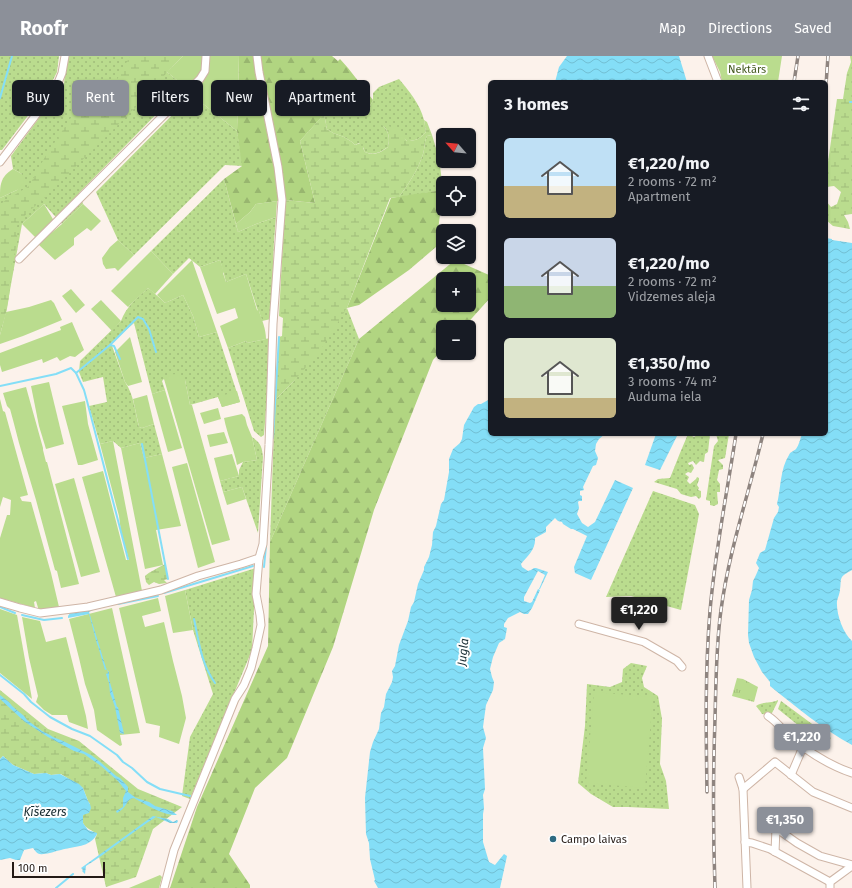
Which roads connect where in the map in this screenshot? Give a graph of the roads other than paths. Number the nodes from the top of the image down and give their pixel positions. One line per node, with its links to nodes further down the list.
1 (65, 56): 6 (street)
2 (206, 56): 7 (street)
3 (257, 56): 8 (street)
4 (708, 56): 5 (street)
5 (717, 80)
6 (0, 162)
7 (19, 259)
8 (259, 558): 9 (street); 23 (street)
9 (0, 602)
10 (579, 624): 11 (street)
11 (682, 667)
12 (768, 716): 13 (street)
13 (803, 747): 14 (street); 15 (street)
14 (852, 773)
15 (791, 775): 17 (street); 18 (street)
16 (739, 777): 17 (street)
17 (743, 789): 19 (street)
18 (852, 808)
19 (745, 842): 20 (street); 24 (street)
20 (775, 852): 21 (street); 22 (street)
21 (852, 866): 22 (street)
22 (830, 885)
23 (164, 888)
24 (747, 888)

